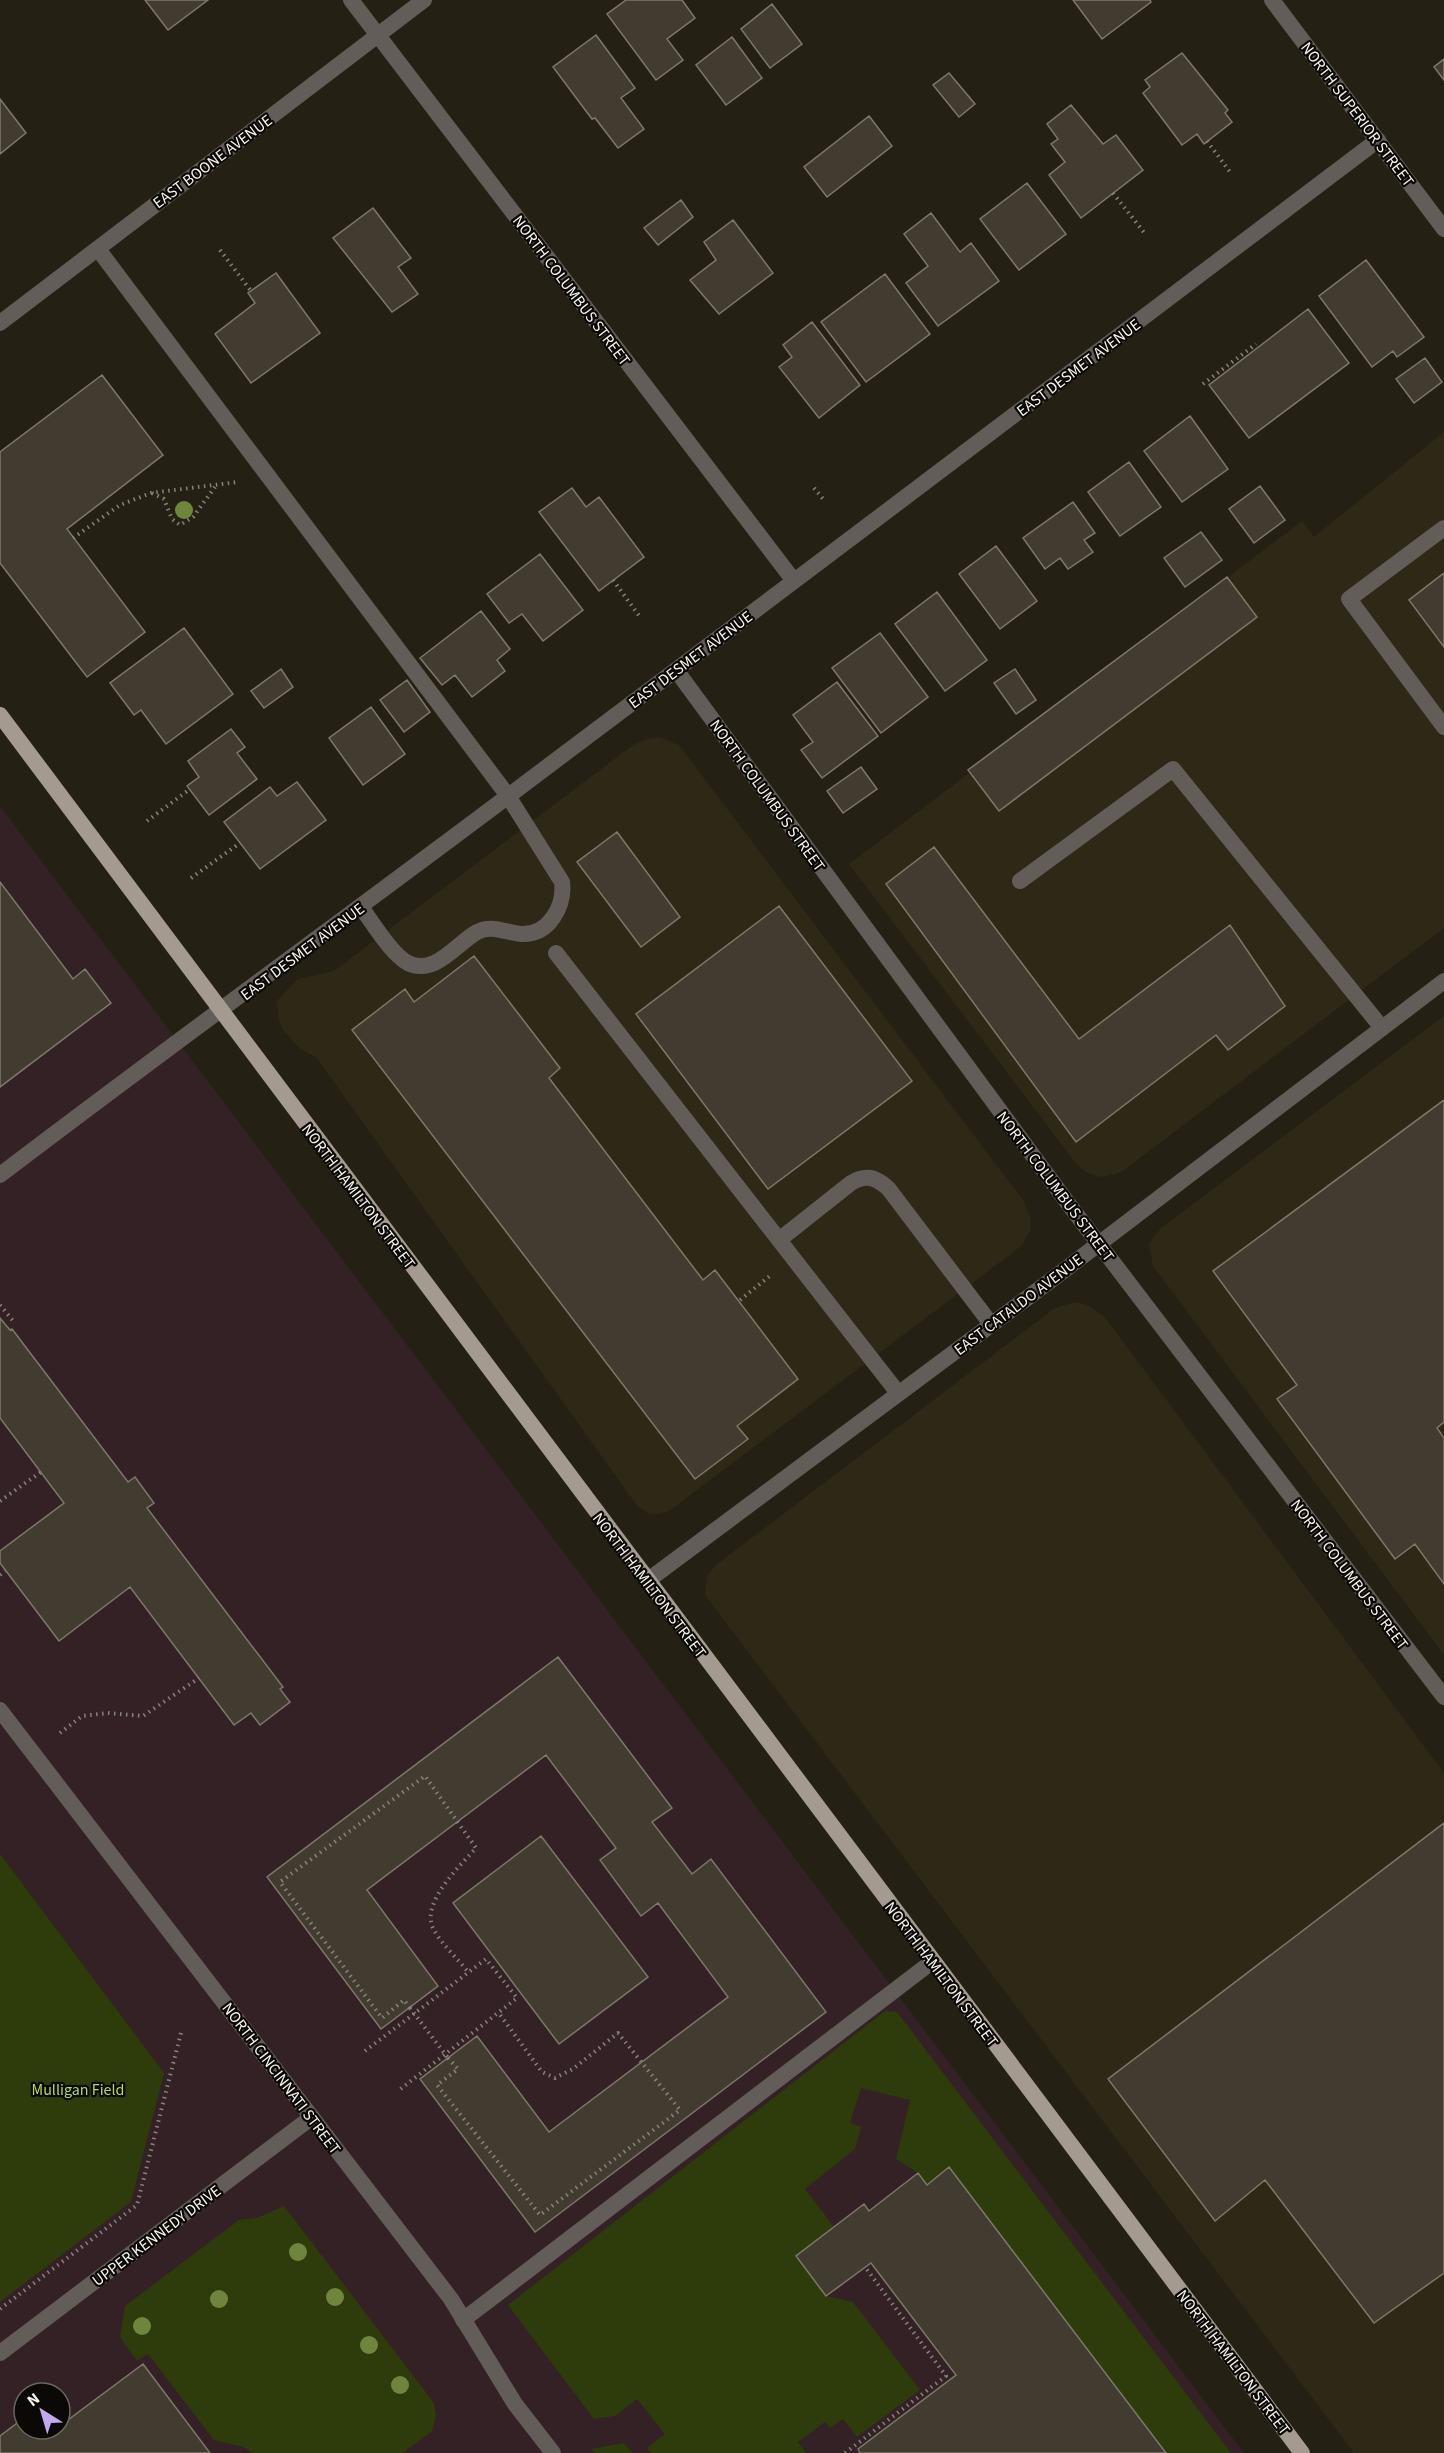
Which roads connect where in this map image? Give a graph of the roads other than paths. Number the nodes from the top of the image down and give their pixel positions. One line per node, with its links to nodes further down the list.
1 (351, 0): 4 (street, NORTH COLUMBUS STREET)
2 (424, 0): 4 (street, EAST BOONE AVENUE)
3 (1272, 0): 5 (street, NORTH SUPERIOR STREET)
4 (378, 35): 7 (street, EAST BOONE AVENUE); 10 (street, NORTH COLUMBUS STREET)
5 (1378, 141): 6 (street, NORTH SUPERIOR STREET); 10 (street, EAST DESMET AVENUE)
6 (1444, 229)
7 (98, 249): 8 (street, EAST BOONE AVENUE); 14 (street)
8 (0, 323)
9 (1444, 528): 13 (street)
10 (794, 581): 11 (street, EAST DESMET AVENUE)
11 (676, 670): 14 (street, EAST DESMET AVENUE); 23 (street, NORTH COLUMBUS STREET)
12 (0, 715): 19 (main road, NORTH HAMILTON STREET)
13 (1444, 727)
14 (508, 796): 16 (street, EAST DESMET AVENUE); 16 (street)
15 (1020, 881): 20 (street)
16 (361, 907): 19 (street, EAST DESMET AVENUE)
17 (556, 953): 22 (street)
18 (1444, 981): 20 (street, EAST CATALDO AVENUE)
19 (220, 1011): 21 (street, EAST DESMET AVENUE); 26 (main road, NORTH HAMILTON STREET)
20 (1382, 1028): 23 (street, EAST CATALDO AVENUE)
21 (0, 1175)
22 (779, 1240): 24 (street); 25 (street)
23 (1099, 1244): 24 (street, EAST CATALDO AVENUE); 27 (street, NORTH COLUMBUS STREET)
24 (991, 1324): 25 (street, EAST CATALDO AVENUE)
25 (898, 1393): 26 (street, EAST CATALDO AVENUE)
26 (647, 1581): 29 (main road, NORTH HAMILTON STREET)
27 (1444, 1697)
28 (0, 1710): 30 (street, NORTH CINCINNATI STREET)
29 (933, 1961): 31 (street); 34 (main road, NORTH HAMILTON STREET)
30 (312, 2117): 31 (street, NORTH CINCINNATI STREET); 32 (street, UPPER KENNEDY DRIVE)
31 (463, 2320): 33 (street, NORTH CINCINNATI STREET)
32 (0, 2353)
33 (554, 2453)
34 (1302, 2453)

